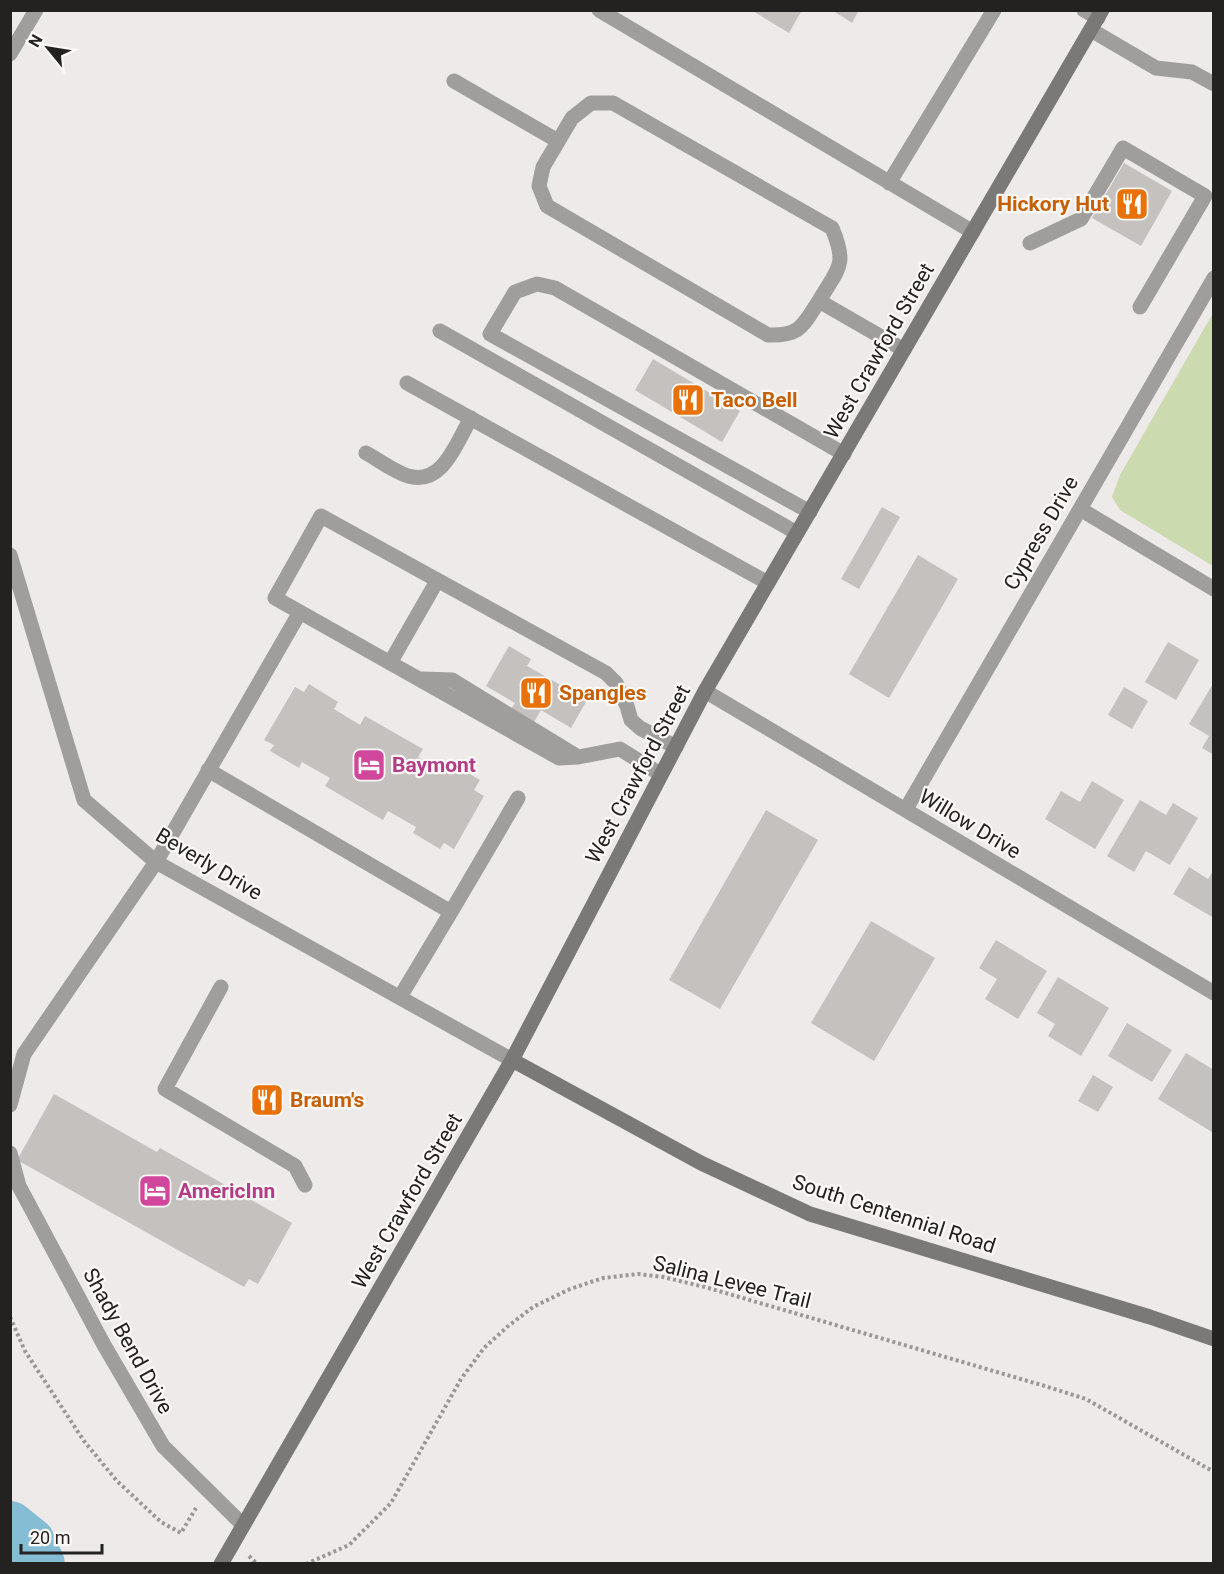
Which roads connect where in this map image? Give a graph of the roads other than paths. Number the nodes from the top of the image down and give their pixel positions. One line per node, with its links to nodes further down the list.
1 (36, 10): 6 (street)
2 (599, 10): 10 (street)
3 (994, 10): 10 (street)
4 (1084, 10): 5 (street)
5 (1097, 20): 8 (street); 11 (main road, West Crawford Street)
6 (10, 54)
7 (454, 81): 9 (street)
8 (1214, 84)
9 (558, 141): 14 (street); 14 (street)
10 (889, 183): 11 (street)
11 (973, 232): 18 (main road, West Crawford Street)
12 (1030, 243): 15 (street)
13 (1214, 278): 24 (street, Cypress Drive)
14 (819, 301): 18 (street)
15 (1140, 307)
16 (440, 331): 19 (street)
17 (490, 334): 19 (street); 23 (street); 25 (street)
18 (904, 350): 23 (main road, West Crawford Street)
19 (479, 354): 26 (street)
20 (407, 383): 21 (street)
21 (471, 418): 22 (street); 29 (street)
22 (366, 453)
23 (844, 454): 25 (main road, West Crawford Street)
24 (1080, 509): 30 (street); 38 (street, Cypress Drive)
25 (810, 512): 26 (main road, West Crawford Street)
26 (797, 532): 29 (main road, West Crawford Street)
27 (10, 555): 39 (street, Beverly Drive)
28 (437, 580): 31 (street); 32 (street); 34 (street)
29 (768, 583): 33 (main road, West Crawford Street)
30 (1214, 589)
31 (300, 612): 32 (street); 35 (street)
32 (390, 663): 36 (street)
33 (705, 692): 34 (main road, West Crawford Street); 38 (street, Willow Drive)
34 (676, 747): 36 (main road, West Crawford Street)
35 (208, 770): 39 (street); 40 (street)
36 (660, 774): 44 (main road, West Crawford Street)
37 (518, 798): 40 (street)
38 (906, 809): 42 (street, Willow Drive)
39 (156, 862): 43 (street, Beverly Drive); 45 (street)
40 (451, 912): 43 (street)
41 (221, 987): 47 (street)
42 (1214, 993)
43 (400, 997): 44 (street, Beverly Drive)
44 (512, 1060): 48 (main road, South Centennial Road); 49 (main road, West Crawford Street)
45 (10, 1105)
46 (10, 1153): 49 (street, Shady Bend Drive)
47 (305, 1185)
48 (1214, 1339)
49 (243, 1525): 50 (main road, West Crawford Street)
50 (221, 1563)

